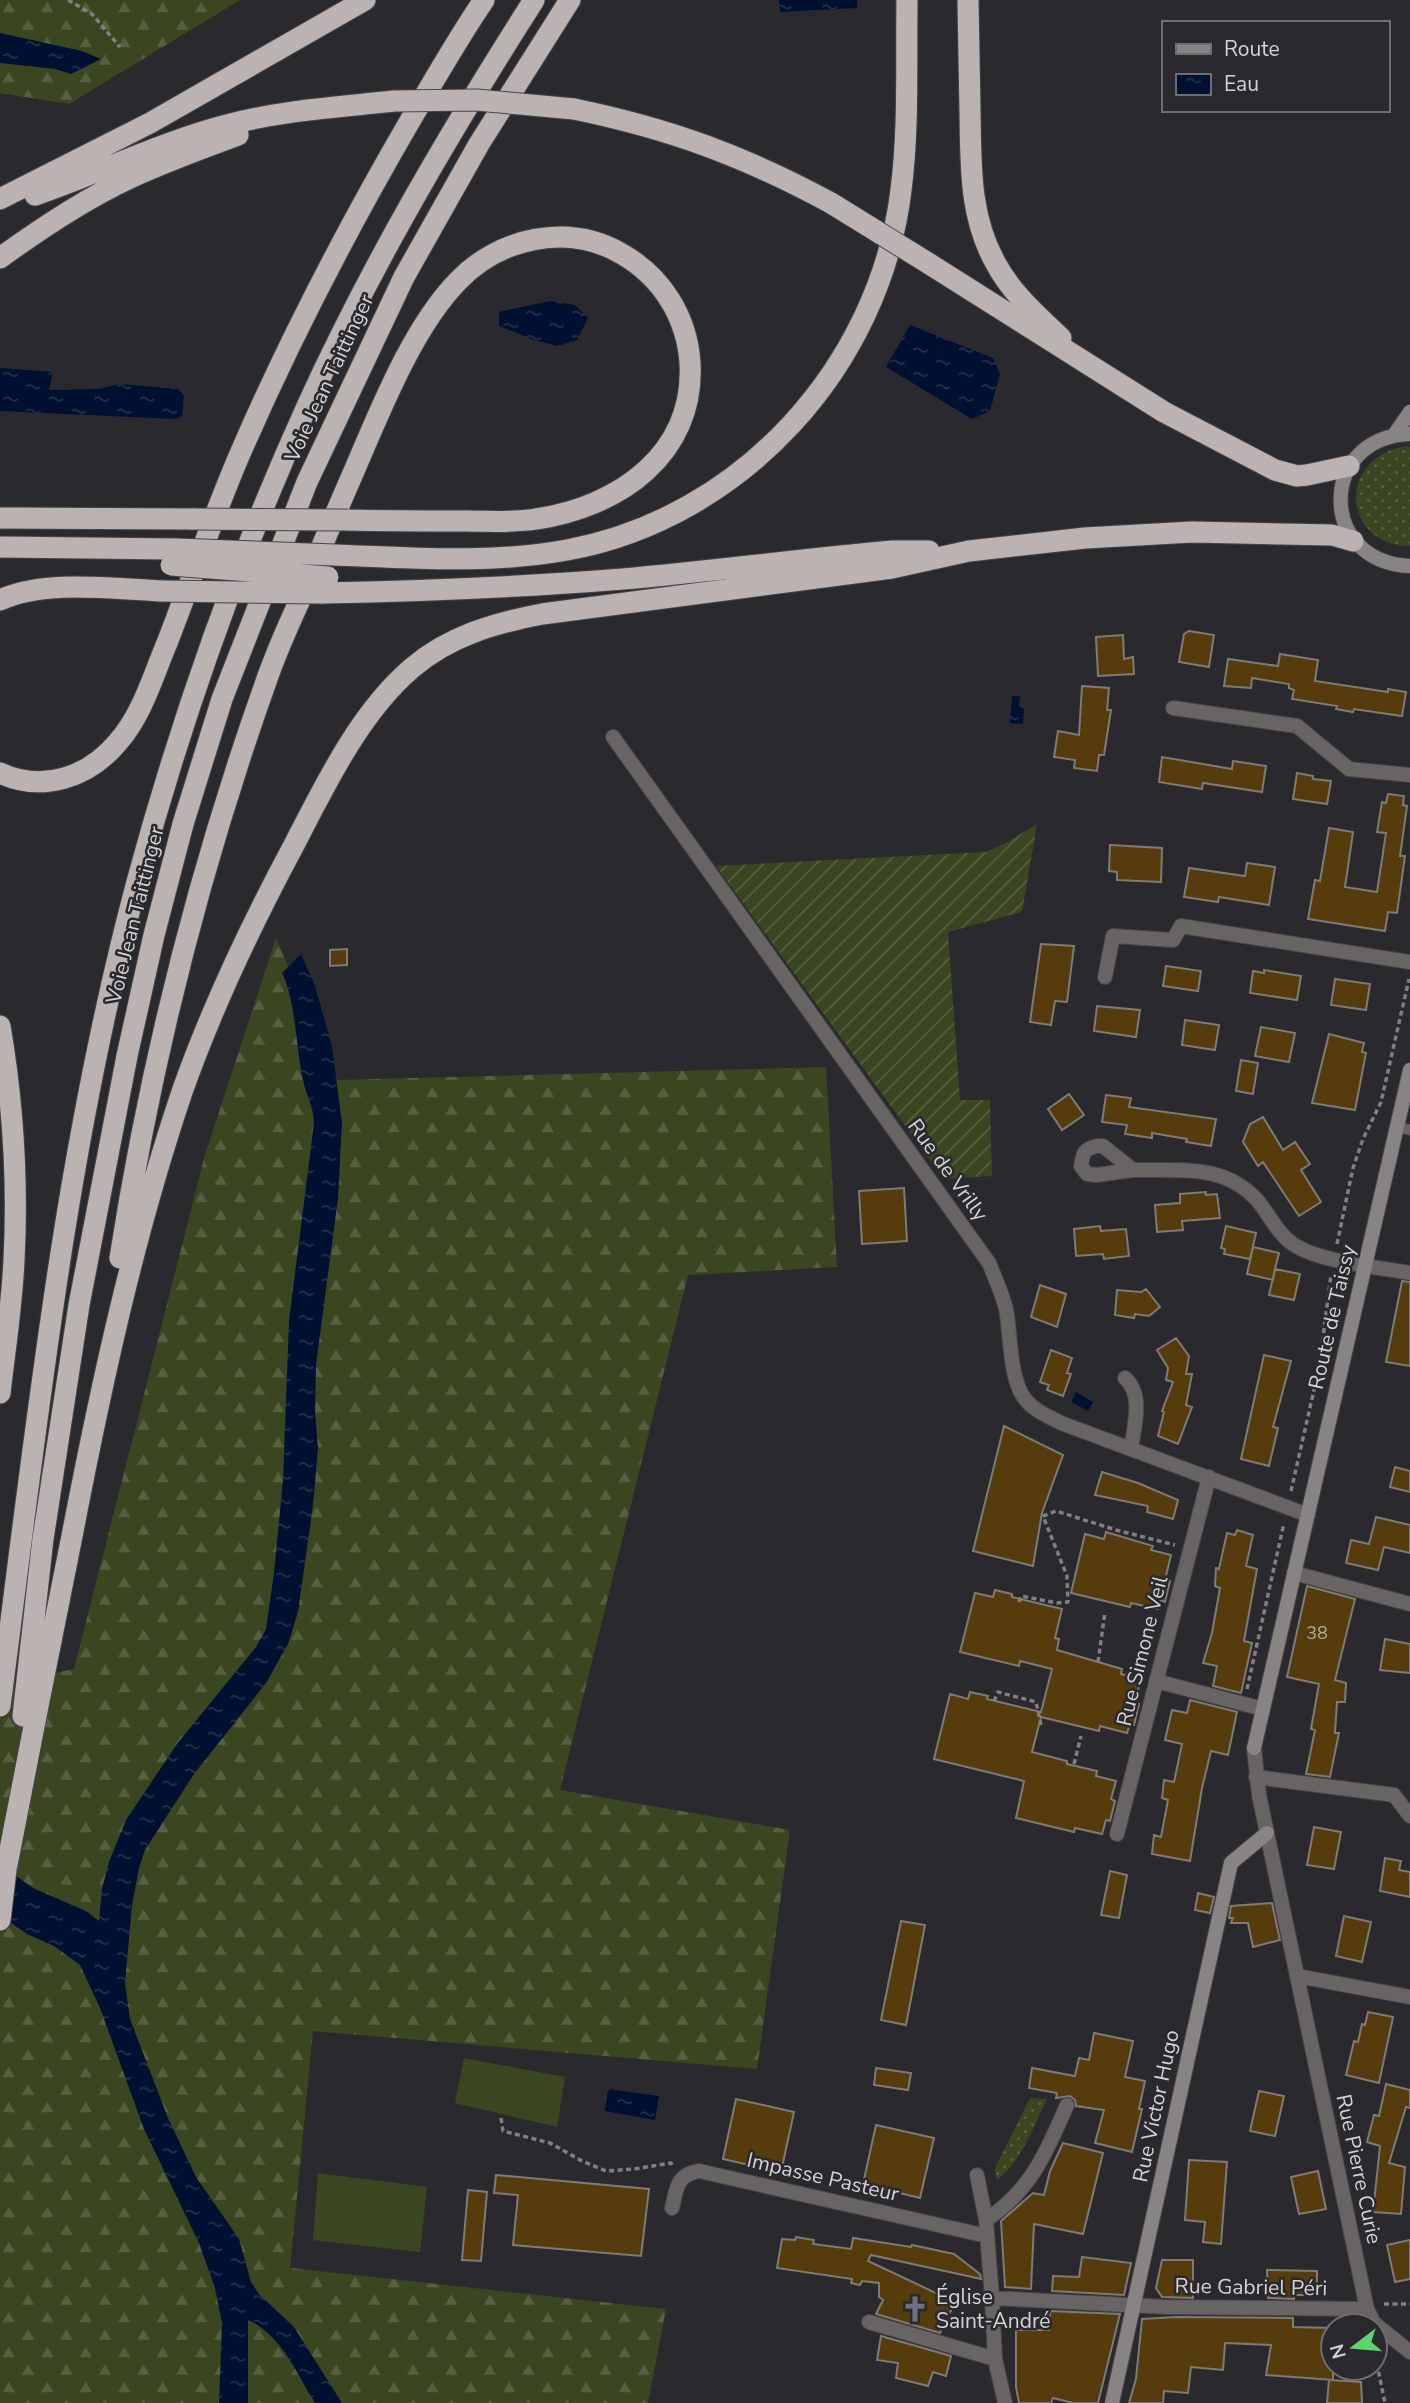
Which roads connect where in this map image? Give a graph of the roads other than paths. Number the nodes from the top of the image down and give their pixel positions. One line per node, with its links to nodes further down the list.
1 (365, 0): 8 (highway)
2 (484, 0): 28 (highway)
3 (534, 0): 47 (highway, Voie Jean Taittinger)
4 (570, 0): 53 (highway, Voie Jean Taittinger)
5 (907, 0): 20 (highway, bridge)
6 (968, 0): 11 (highway)
7 (349, 106): 9 (highway); 10 (highway); 11 (highway, bridge)
8 (0, 199)
9 (0, 207)
10 (0, 258)
11 (1090, 367): 15 (highway)
12 (1410, 412): 14 (street)
13 (1410, 434): 14 (street)
14 (1394, 435): 15 (street)
15 (1349, 466): 17 (street)
16 (0, 518): 40 (highway, bridge)
17 (1353, 541): 19 (highway); 21 (street)
18 (0, 547): 20 (highway)
19 (970, 551): 24 (highway); 40 (highway)
20 (173, 557): 24 (highway, bridge)
21 (1394, 565): 22 (street); 23 (street)
22 (1410, 566)
23 (1410, 578)
24 (324, 585): 25 (highway, bridge)
25 (0, 600)
26 (1173, 708): 29 (street)
27 (613, 737): 41 (street, Rue de Vrilly)
28 (0, 773)
29 (1410, 775)
30 (1410, 962): 31 (street)
31 (1105, 977)
32 (0, 1026): 39 (highway)
33 (1410, 1070): 34 (street, Route de Taissy)
34 (1403, 1129): 36 (street, Route de Taissy)
35 (1133, 1170): 36 (street)
36 (1365, 1264): 37 (street); 43 (street, Route de Taissy)
37 (1410, 1273)
38 (1125, 1378): 41 (street)
39 (0, 1393)
40 (93, 1426): 53 (highway)
41 (1132, 1449): 42 (street, Rue de Vrilly)
42 (1209, 1477): 43 (street, Rue de Vrilly); 46 (street, Rue Simone Veil)
43 (1308, 1515): 44 (street, Route de Taissy)
44 (1294, 1573): 45 (street); 48 (street)
45 (1410, 1604)
46 (1156, 1681): 48 (street); 52 (street, Rue Simone Veil)
47 (0, 1706)
48 (1263, 1709): 49 (street, Rue Pierre Curie)
49 (1256, 1777): 50 (street); 51 (street, Rue Pierre Curie)
50 (1410, 1816)
51 (1267, 1833): 55 (street, Rue Pierre Curie); 63 (street, Rue Victor Hugo)
52 (1117, 1834)
53 (7, 1865): 54 (highway, Voie Jean Taittinger)
54 (0, 1918)
55 (1297, 1976): 56 (street); 64 (street, Rue Pierre Curie)
56 (1410, 1997)
57 (1068, 2105): 60 (street)
58 (977, 2175): 60 (street)
59 (672, 2208): 61 (street, Impasse Pasteur)
60 (986, 2220): 61 (street)
61 (987, 2236): 62 (street)
62 (992, 2298): 63 (street, Rue Gabriel Péri); 67 (street)
63 (1134, 2305): 64 (street, Rue Gabriel Péri); 69 (street, Rue Victor Hugo)
64 (1367, 2307): 66 (street, Rue Pierre Curie)
65 (869, 2322): 67 (street)
66 (1410, 2352)
67 (995, 2359): 68 (street)
68 (1005, 2403)
69 (1112, 2403)

